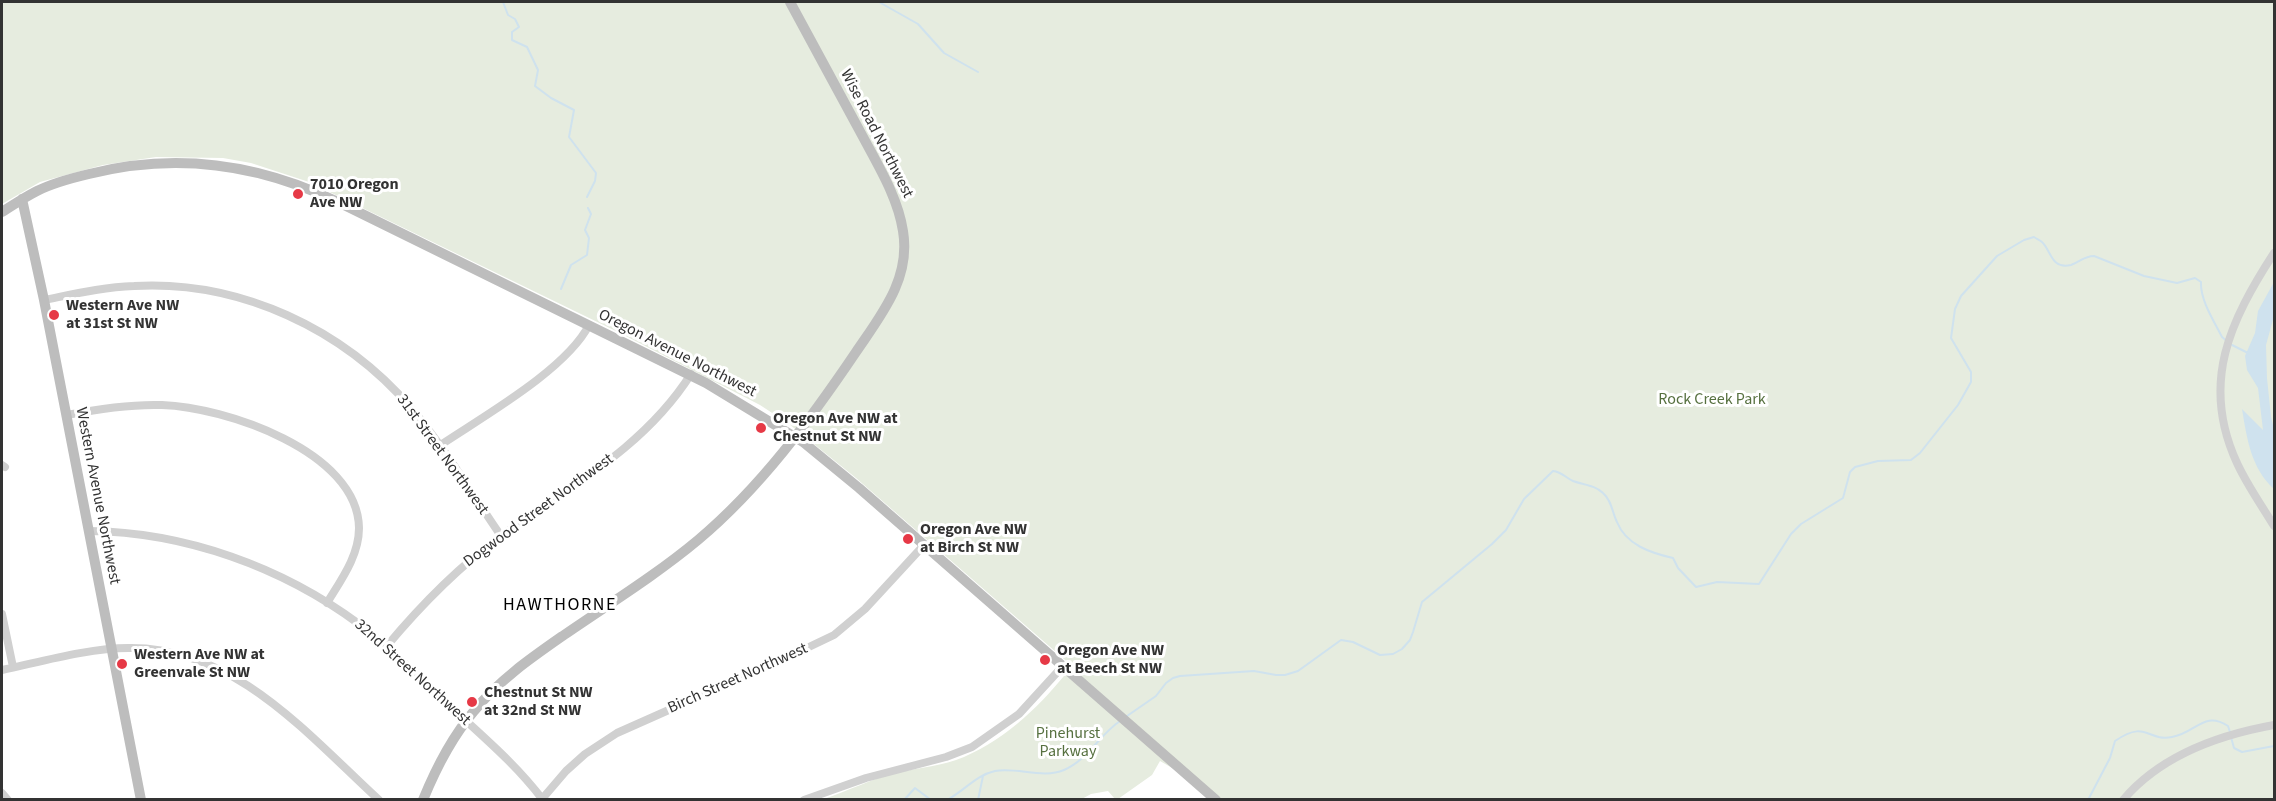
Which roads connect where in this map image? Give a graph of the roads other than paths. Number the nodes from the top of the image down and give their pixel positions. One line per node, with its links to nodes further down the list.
1 (790, 2): 9 (street, Wise Road Northwest)
2 (22, 199): 3 (street, Oregon Avenue Northwest); 5 (street, Western Avenue Northwest); 6 (street, Oregon Avenue Northwest)
3 (2, 212)
4 (2274, 253): 11 (street)
5 (44, 300): 8 (street, Western Avenue Northwest); 10 (street, 31st Street Northwest)
6 (589, 325): 7 (street, Oregon Avenue Northwest); 10 (street)
7 (691, 374): 9 (street, Oregon Avenue Northwest); 13 (street, Dogwood Street Northwest)
8 (67, 415): 12 (street, Western Avenue Northwest); 15 (street)
9 (796, 437): 14 (street, Oregon Avenue Northwest); 22 (street, Wise Road Northwest)
10 (439, 446): 13 (street, 31st Street Northwest)
11 (2274, 526)
12 (89, 531): 15 (street, 32nd Street Northwest); 18 (street, Western Avenue Northwest)
13 (501, 536): 17 (street, Dogwood Street Northwest)
14 (924, 544): 20 (street, Oregon Avenue Northwest); 25 (street, Birch Street Northwest)
15 (327, 603): 17 (street, 32nd Street Northwest)
16 (2, 614): 19 (street)
17 (386, 647): 22 (street, 32nd Street Northwest)
18 (112, 649): 19 (street); 27 (street, Western Avenue Northwest); 28 (street)
19 (13, 667): 21 (street)
20 (1062, 667): 30 (street); 31 (street, Oregon Avenue Northwest)
21 (2, 670)
22 (466, 721): 25 (street, 32nd Street Northwest); 29 (street, Wise Road Northwest)
23 (2274, 725): 32 (street)
24 (2, 793): 26 (street)
25 (542, 799)
26 (8, 800)
27 (141, 800)
28 (379, 800)
29 (423, 800)
30 (804, 800)
31 (1216, 800)
32 (2123, 800)

